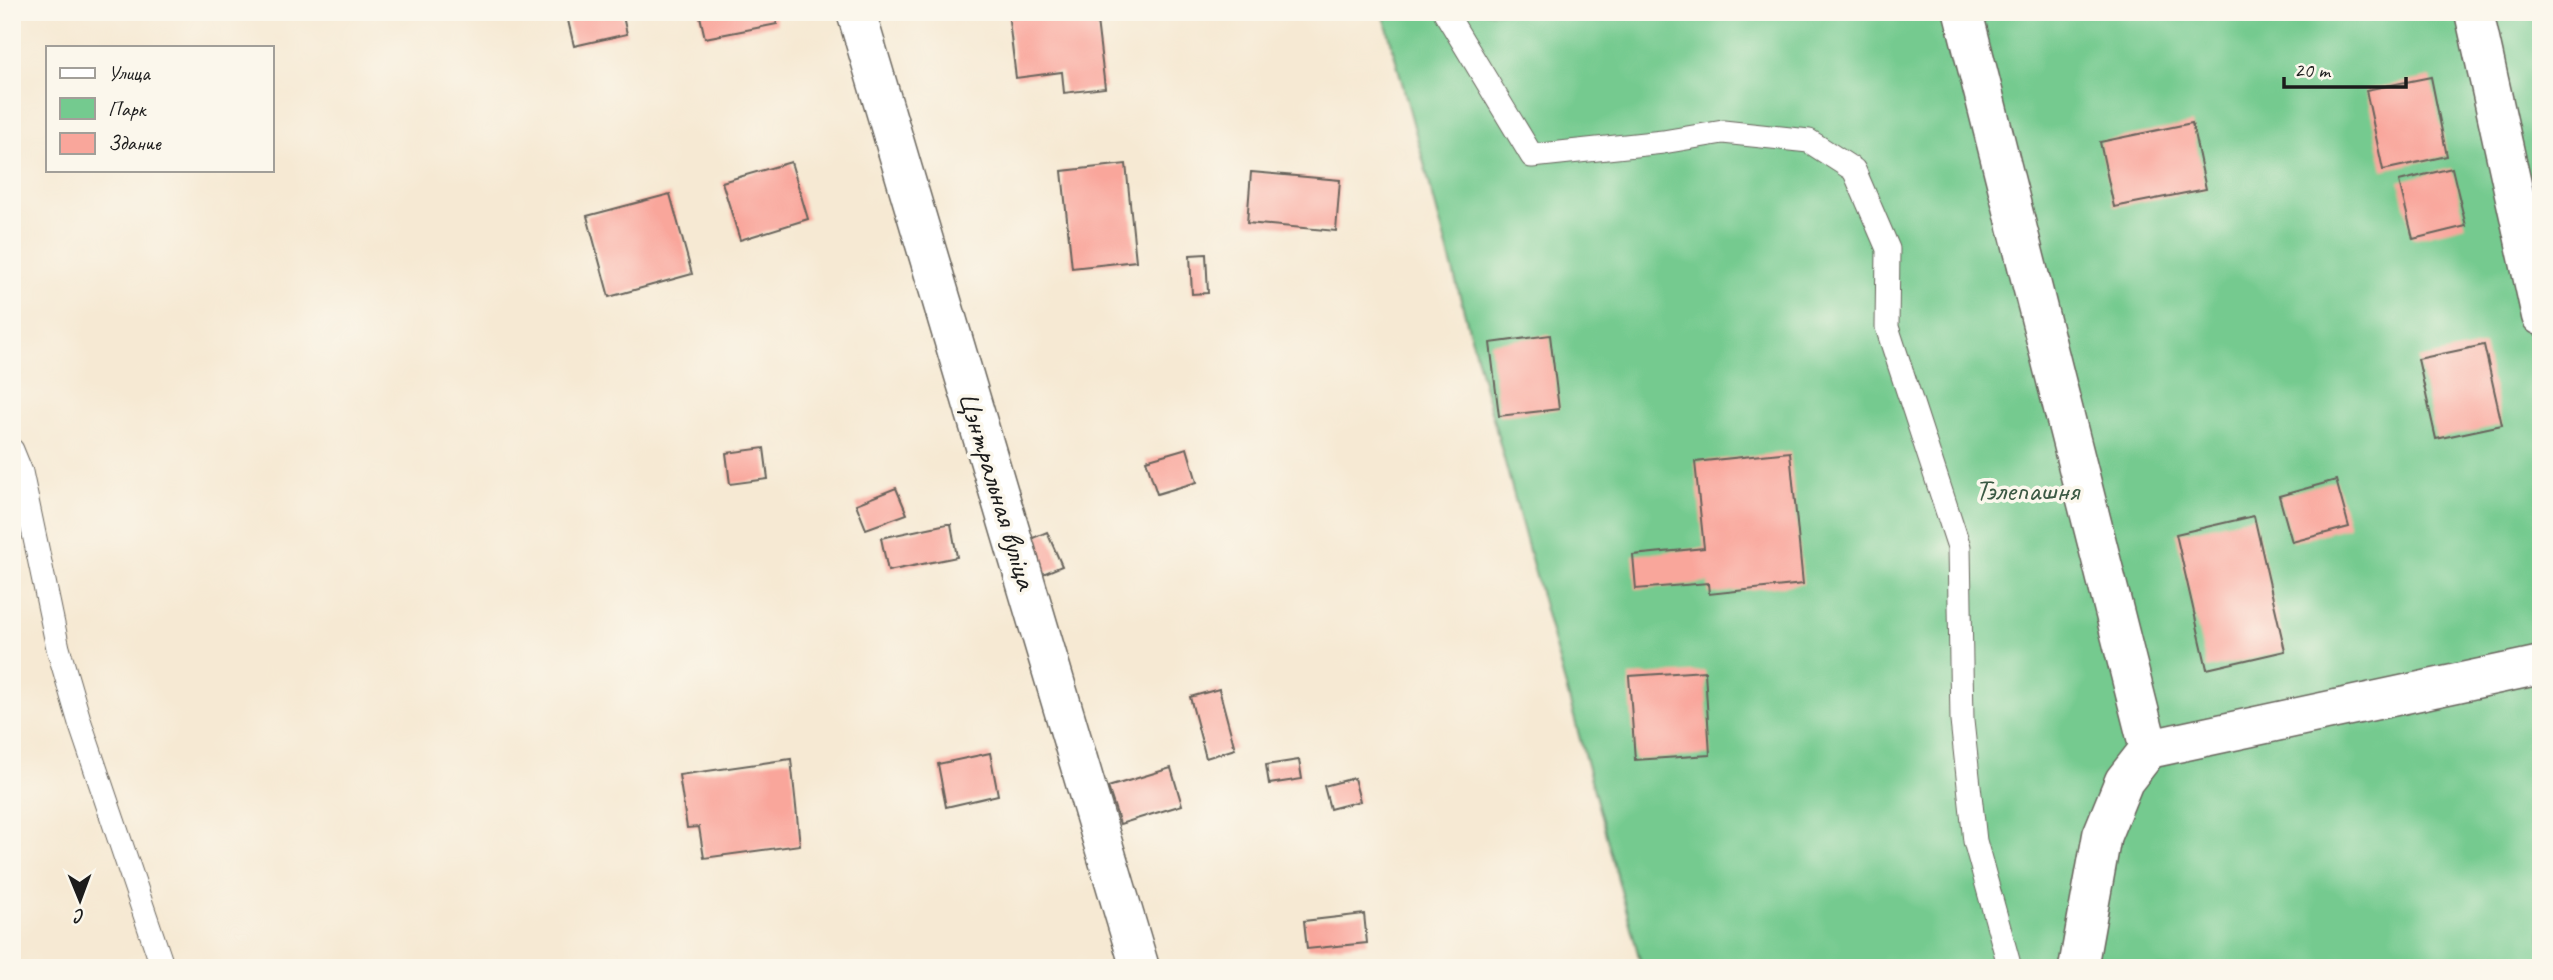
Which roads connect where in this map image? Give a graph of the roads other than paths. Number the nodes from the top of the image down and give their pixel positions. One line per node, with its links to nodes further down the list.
1 (856, 12): 10 (street, Цэнтральная вуліца)
2 (1445, 12): 11 (lane)
3 (1963, 12): 8 (street)
4 (2474, 12): 5 (street)
5 (2541, 316)
6 (12, 450): 9 (lane)
7 (2541, 665): 8 (street)
8 (2149, 749): 12 (street)
9 (163, 968)
10 (1140, 968)
11 (2010, 968)
12 (2078, 968)

